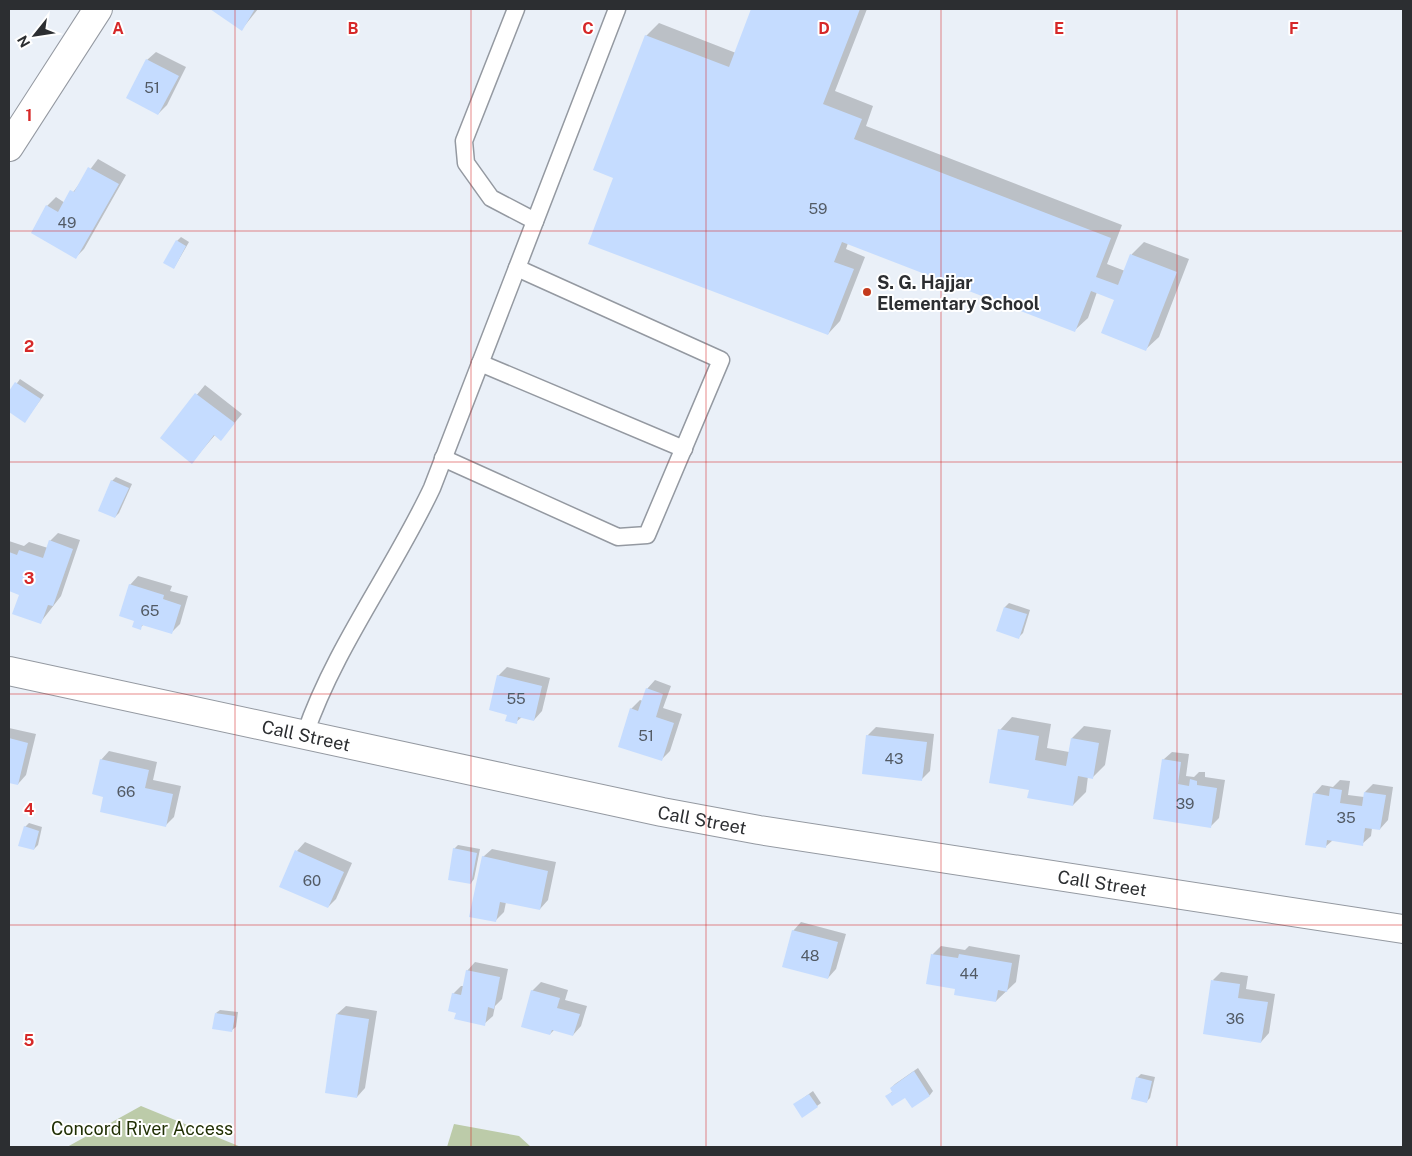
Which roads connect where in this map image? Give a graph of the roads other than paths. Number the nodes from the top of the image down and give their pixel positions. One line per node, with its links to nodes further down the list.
1 (98, 9): 4 (street)
2 (516, 9): 5 (lane)
3 (617, 9): 5 (lane)
4 (9, 146)
5 (534, 221): 6 (lane)
6 (517, 268): 7 (lane); 8 (lane)
7 (480, 363): 8 (lane); 9 (lane)
8 (684, 449): 9 (lane)
9 (444, 458): 11 (lane)
10 (9, 672): 11 (street, Call Street)
11 (305, 734): 12 (street, Call Street)
12 (1403, 929)

